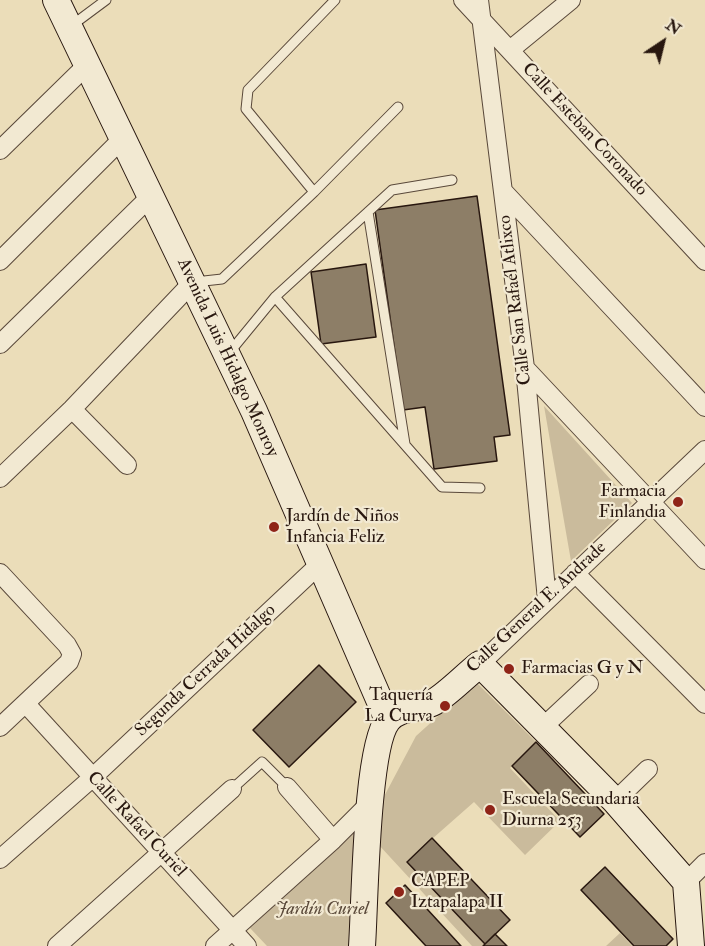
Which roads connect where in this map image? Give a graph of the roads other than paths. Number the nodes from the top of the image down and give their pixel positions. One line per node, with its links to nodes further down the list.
1 (56, 0): 8 (street, Avenida Luis Hidalgo Monroy)
2 (106, 0): 8 (lane)
3 (335, 0): 16 (lane)
4 (463, 0): 7 (street, Calle Esteban Coronado)
5 (479, 0): 7 (street, Calle San Rafaél Atlixco)
6 (571, 0): 9 (street)
7 (481, 21): 9 (street, Calle Esteban Coronado); 15 (street, Calle San Rafaél Atlixco)
8 (69, 27): 10 (street, Avenida Luis Hidalgo Monroy)
9 (510, 50): 20 (street, Calle Esteban Coronado)
10 (87, 65): 12 (street, Avenida Luis Hidalgo Monroy); 13 (street)
11 (398, 108): 16 (lane)
12 (122, 139): 17 (street, Avenida Luis Hidalgo Monroy); 19 (street)
13 (0, 150)
14 (452, 180): 18 (lane)
15 (503, 191): 25 (street, Calle San Rafaél Atlixco); 26 (street)
16 (314, 192): 21 (lane)
17 (150, 197): 21 (street, Avenida Luis Hidalgo Monroy); 23 (street)
18 (368, 212): 22 (lane); 28 (lane)
19 (0, 261)
20 (705, 261)
21 (192, 283): 24 (street, Avenida Luis Hidalgo Monroy); 27 (street)
22 (275, 297): 24 (lane); 28 (lane)
23 (0, 344)
24 (227, 355): 35 (street, Avenida Luis Hidalgo Monroy)
25 (525, 368): 33 (street); 38 (street, Calle San Rafaél Atlixco)
26 (705, 407)
27 (72, 409): 30 (street); 31 (street)
28 (405, 444): 32 (lane)
29 (705, 450): 33 (street, Calle General E. Andrade)
30 (128, 465)
31 (0, 478)
32 (480, 488)
33 (651, 501): 34 (street); 37 (street, Calle General E. Andrade)
34 (705, 560)
35 (321, 563): 43 (street, Avenida Luis Hidalgo Monroy); 47 (street, Segunda Cerrada Hidalgo)
36 (0, 573): 41 (street)
37 (575, 573): 38 (street, Calle General E. Andrade); 42 (street)
38 (547, 600): 39 (street, Calle General E. Andrade)
39 (480, 664): 43 (street, Calle General E. Andrade); 45 (street)
40 (589, 684): 45 (street)
41 (26, 704): 44 (street); 47 (street, Calle Rafael Curiel)
42 (705, 704)
43 (388, 720): 51 (street)
44 (0, 727)
45 (543, 727): 50 (street)
46 (648, 769): 50 (street)
47 (92, 778): 53 (street, Calle Rafael Curiel); 54 (street, Segunda Cerrada Hidalgo)
48 (287, 787): 49 (lane); 52 (street)
49 (232, 789): 53 (street)
50 (615, 801): 56 (street)
51 (370, 803): 52 (street); 61 (street)
52 (333, 840): 57 (street)
53 (162, 853): 57 (street, Calle Rafael Curiel); 58 (street)
54 (0, 859)
55 (705, 863): 56 (street)
56 (686, 882): 62 (street)
57 (232, 931): 59 (street); 60 (street, Calle Rafael Curiel)
58 (57, 946)
59 (215, 946)
60 (247, 946)
61 (362, 946)
62 (691, 946)

